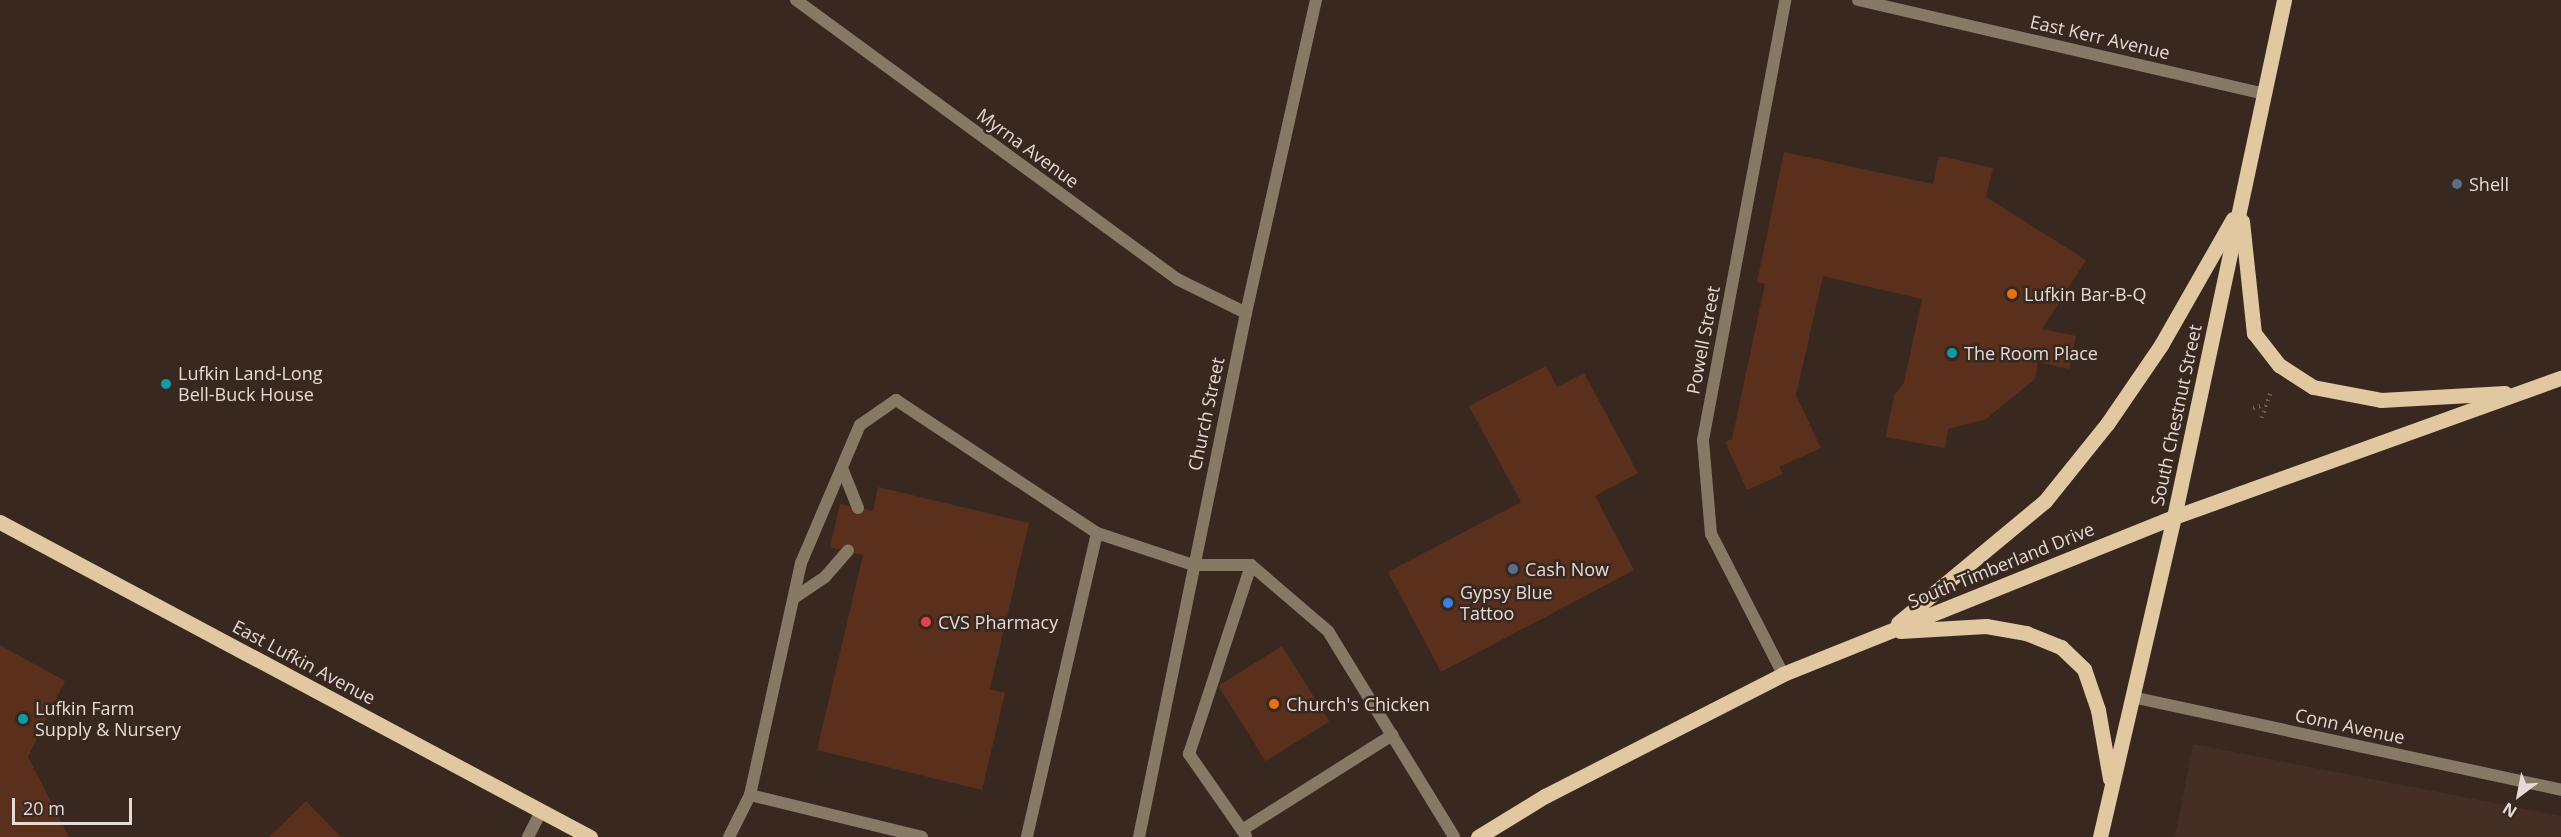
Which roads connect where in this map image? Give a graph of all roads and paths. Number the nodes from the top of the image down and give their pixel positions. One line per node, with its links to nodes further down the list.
1 (796, 0): 8 (street, Myrna Avenue)
2 (1316, 0): 8 (street, Church Street)
3 (1785, 0): 25 (street, Powell Street)
4 (1858, 0): 6 (street, East Kerr Avenue)
5 (2284, 0): 6 (main road, South Chestnut Street)
6 (2264, 94): 7 (main road, South Chestnut Street)
7 (2240, 206): 11 (main road); 17 (main road, South Chestnut Street); 24 (main road)
8 (1246, 313): 21 (street, Church Street)
9 (2561, 378): 11 (main road, South Timberland Drive)
10 (2270, 393): 12 (path)
11 (2520, 393): 17 (main road, South Timberland Drive)
12 (2266, 405): 13 (path); 14 (path)
13 (2253, 408)
14 (2262, 418)
15 (842, 468): 16 (street); 19 (street); 23 (street)
16 (858, 508)
17 (2174, 517): 24 (main road, South Timberland Drive); 26 (main road, South Chestnut Street)
18 (0, 522): 31 (main road, East Lufkin Avenue)
19 (1097, 533): 21 (street); 37 (street)
20 (848, 551): 23 (street)
21 (1193, 565): 22 (street); 38 (street, Church Street)
22 (1251, 566): 27 (street); 32 (street)
23 (794, 598): 30 (street)
24 (1888, 631): 25 (main road, South Timberland Drive); 28 (main road)
25 (1783, 674): 40 (main road, South Timberland Drive)
26 (2132, 697): 28 (main road, South Chestnut Street); 29 (street, Conn Avenue)
27 (1392, 735): 32 (street); 39 (street)
28 (2112, 787): 41 (main road, South Chestnut Street)
29 (2561, 790)
30 (750, 795): 35 (street); 36 (street)
31 (541, 811): 33 (street); 34 (main road, East Lufkin Avenue)
32 (1244, 834)
33 (528, 837)
34 (590, 837)
35 (729, 837)
36 (922, 837)
37 (1027, 837)
38 (1139, 837)
39 (1454, 837)
40 (1478, 837)
41 (2100, 837)

